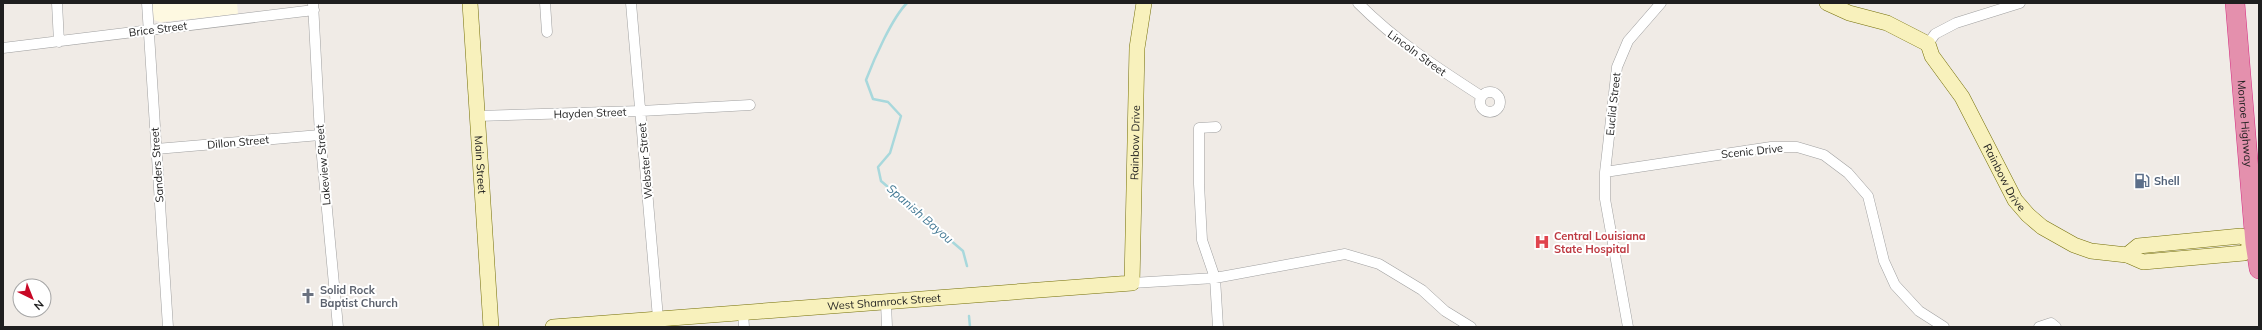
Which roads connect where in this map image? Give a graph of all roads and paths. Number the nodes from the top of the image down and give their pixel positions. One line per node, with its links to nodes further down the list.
1 (57, 3): 15 (street)
2 (146, 3): 13 (street, Sanders Street)
3 (470, 3): 21 (street, Main Street)
4 (545, 3): 14 (street)
5 (631, 3): 20 (street, Webster Street)
6 (1144, 3): 29 (street, Rainbow Drive)
7 (1358, 3): 18 (street, Lincoln Street)
8 (1661, 3): 25 (street, Euclid Street)
9 (1827, 3): 16 (street)
10 (2020, 3): 16 (street)
11 (2235, 3): 26 (highway, Monroe Highway)
12 (314, 7): 13 (street, Brice Street); 23 (street, Lakeview Street)
13 (148, 31): 15 (street, Brice Street); 24 (street, Sanders Street)
14 (547, 32)
15 (59, 42): 17 (street, Brice Street)
16 (1928, 44): 26 (street, Rainbow Drive)
17 (3, 48)
18 (1481, 96)
19 (750, 105): 20 (street, Hayden Street)
20 (641, 111): 21 (street, Hayden Street); 31 (street, Webster Street)
21 (478, 116): 35 (street, Main Street)
22 (1216, 127): 28 (street)
23 (320, 135): 24 (street, Dillon Street); 34 (street, Lakeview Street)
24 (156, 149): 33 (street, Sanders Street)
25 (1605, 172): 40 (street, Euclid Street); 41 (street, Scenic Drive)
26 (2257, 243): 27 (highway, Monroe Highway)
27 (2259, 269)
28 (1215, 278): 29 (street, West Shamrock Street); 38 (street); 39 (street, West Shamrock Street)
29 (1132, 283): 30 (street, West Shamrock Street)
30 (886, 303): 32 (street, West Shamrock Street); 37 (street)
31 (658, 318): 32 (street, West Shamrock Street); 36 (street, West Shamrock Street)
32 (743, 320)
33 (168, 327)
34 (338, 327)
35 (491, 327)
36 (553, 327)
37 (887, 327)
38 (1218, 327)
39 (1471, 327)
40 (1628, 327)
41 (1944, 327)
42 (2039, 327): 43 (street)
43 (2056, 327)

